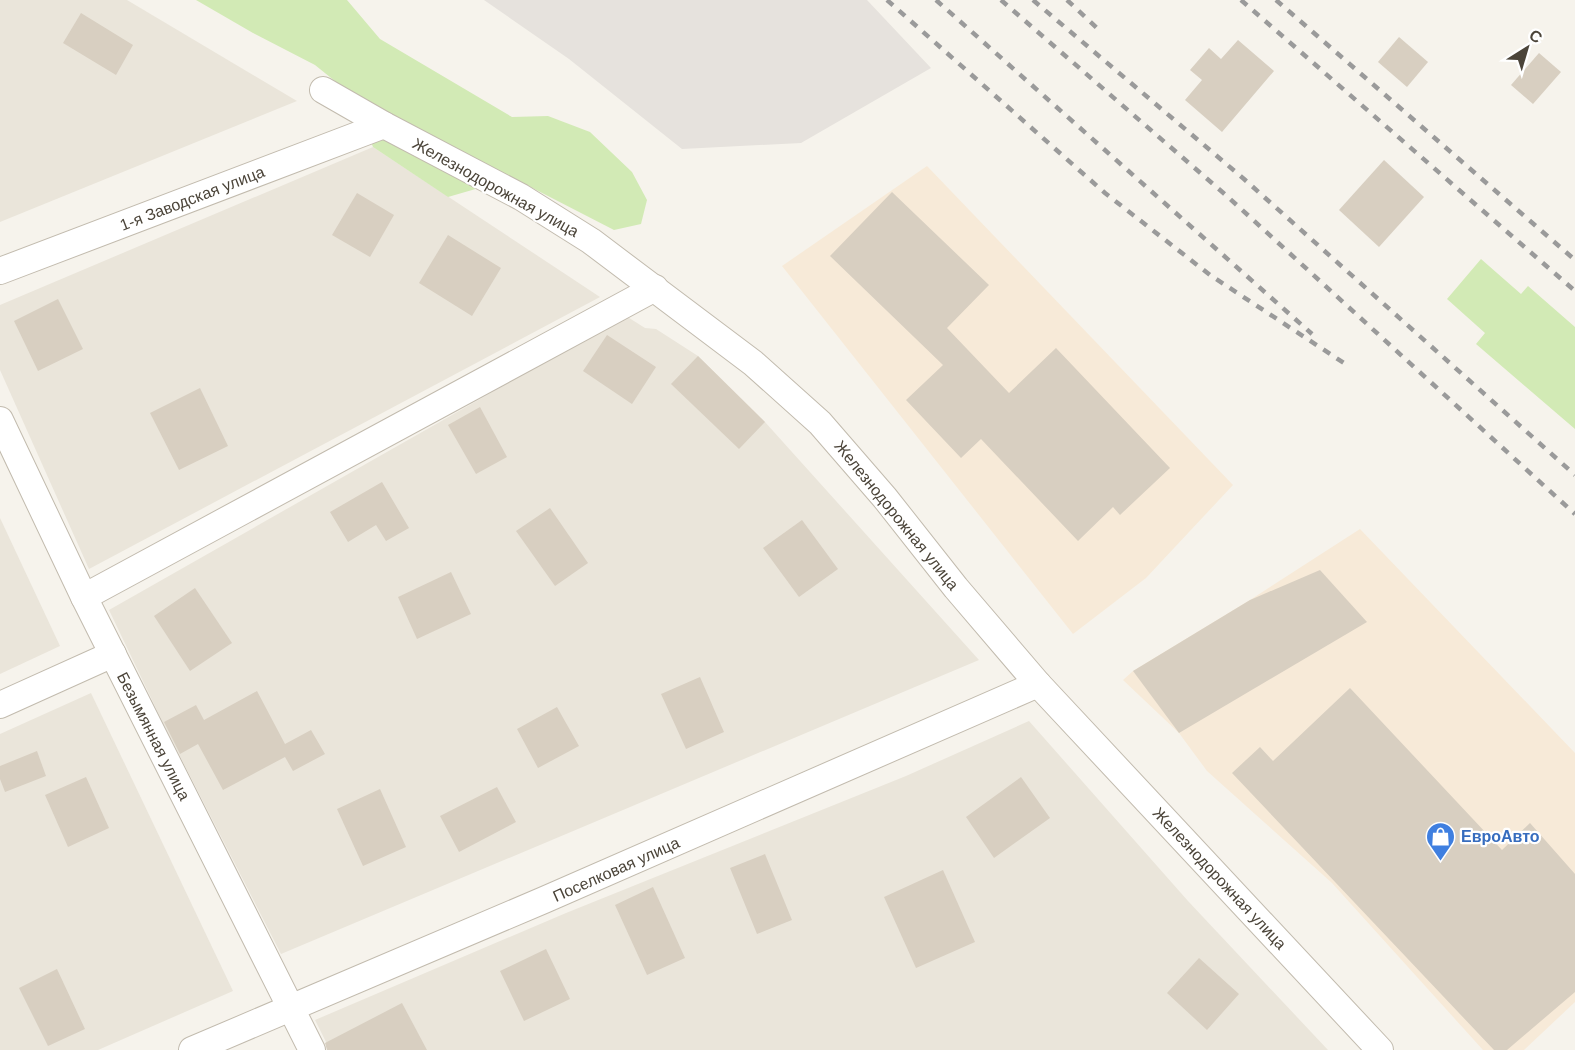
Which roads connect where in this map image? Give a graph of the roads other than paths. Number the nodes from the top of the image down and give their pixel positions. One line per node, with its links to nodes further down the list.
1 (323, 90): 2 (street, Железнодорожная улица)
2 (384, 125): 3 (street, 1-я Заводская улица); 4 (street, Железнодорожная улица)
3 (0, 272)
4 (655, 288): 6 (street); 8 (street, Железнодорожная улица)
5 (0, 420): 6 (street, Безымянная улица)
6 (84, 597): 7 (street, Безымянная улица)
7 (113, 654): 9 (street); 10 (street, Безымянная улица)
8 (1038, 684): 10 (street, Поселковая улица); 13 (street, Железнодорожная улица)
9 (0, 705)
10 (290, 1007): 11 (street, Поселковая улица); 12 (street, Безымянная улица)
11 (192, 1050)
12 (312, 1050)
13 (1380, 1050)

